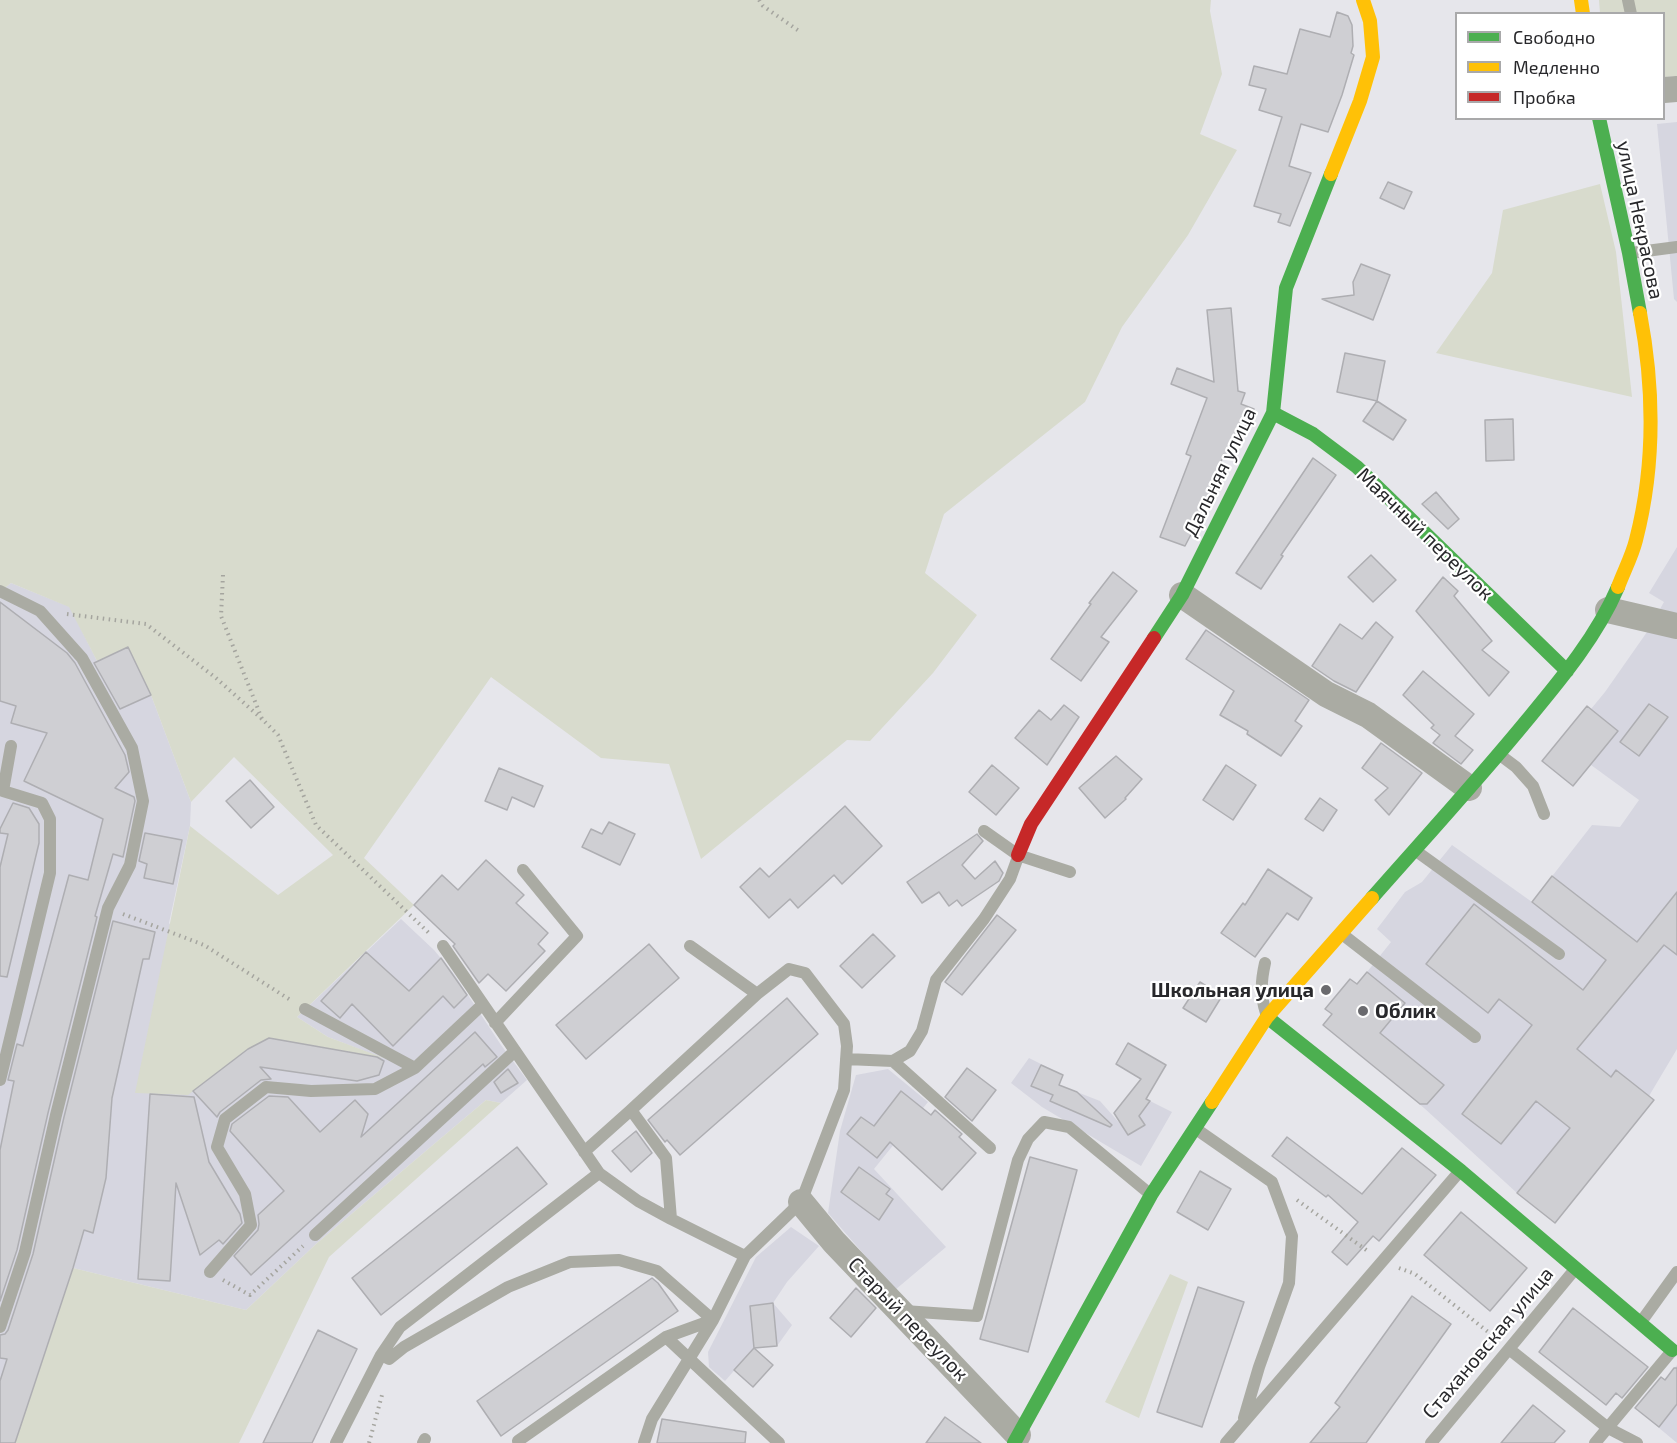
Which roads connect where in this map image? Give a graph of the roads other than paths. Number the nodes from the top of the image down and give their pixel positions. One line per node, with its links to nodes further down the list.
1 (1363, 0): 5 (street, Дальняя улица)
2 (1599, 120): 4 (street, улица Некрасова)
3 (1677, 248): 4 (lane)
4 (1629, 253): 8 (street, улица Некрасова)
5 (1272, 412): 7 (street, Дальняя улица); 10 (street, Маячный переулок)
6 (0, 591): 55 (lane)
7 (1182, 595): 13 (street); 19 (street, Дальняя улица)
8 (1608, 610): 9 (street); 10 (street)
9 (1677, 626)
10 (1567, 671): 12 (street)
11 (11, 746): 14 (lane)
12 (1499, 754): 13 (street); 16 (lane)
13 (1469, 788): 18 (street)
14 (3, 791): 15 (lane); 37 (lane)
15 (0, 805)
16 (1544, 814)
17 (984, 831): 19 (lane)
18 (1415, 850): 22 (street); 25 (lane)
19 (1018, 855): 21 (lane); 35 (lane)
20 (523, 870): 31 (lane)
21 (1070, 872)
22 (1341, 933): 30 (street); 32 (lane)
23 (443, 946): 28 (lane)
24 (690, 946): 27 (lane)
25 (1559, 954)
26 (1264, 963): 30 (lane)
27 (757, 994): 34 (lane); 38 (lane)
28 (482, 1005): 31 (lane); 36 (lane)
29 (305, 1009): 36 (lane)
30 (1267, 1017): 39 (street); 42 (street)
31 (495, 1023): 33 (lane)
32 (1475, 1037)
33 (514, 1052): 41 (lane); 47 (lane)
34 (846, 1059): 35 (lane); 45 (lane)
35 (893, 1061): 40 (lane)
36 (415, 1068): 50 (lane)
37 (0, 1080)
38 (631, 1110): 41 (lane); 46 (lane)
39 (1195, 1128): 44 (street); 61 (lane)
40 (990, 1148)
41 (584, 1152): 43 (lane)
42 (1461, 1171): 49 (street); 61 (lane)
43 (599, 1173): 46 (lane); 59 (lane)
44 (1151, 1195): 52 (lane); 63 (street)
45 (801, 1202): 48 (lane); 52 (street, Старый переулок)
46 (671, 1219): 48 (lane)
47 (315, 1235)
48 (745, 1256): 53 (lane)
49 (1576, 1268): 54 (street); 57 (lane, Стахановская улица)
50 (210, 1272)
51 (1677, 1272): 54 (lane)
52 (902, 1311): 63 (street, Старый переулок)
53 (713, 1320): 56 (lane); 59 (lane); 60 (lane)
54 (1640, 1323): 58 (street)
55 (0, 1327)
56 (666, 1337): 60 (lane); 64 (lane)
57 (1509, 1349): 62 (lane); 69 (lane, Стахановская улица)
58 (1675, 1352): 62 (lane)
59 (386, 1357): 65 (lane)
60 (688, 1358): 66 (lane); 67 (lane)
61 (1243, 1423): 68 (lane)
62 (1608, 1428): 70 (lane); 71 (lane)
63 (1016, 1439)
64 (518, 1441)
65 (336, 1443)
66 (644, 1443)
67 (779, 1443)
68 (1226, 1443)
69 (1431, 1443)
70 (1595, 1443)
71 (1637, 1443)

